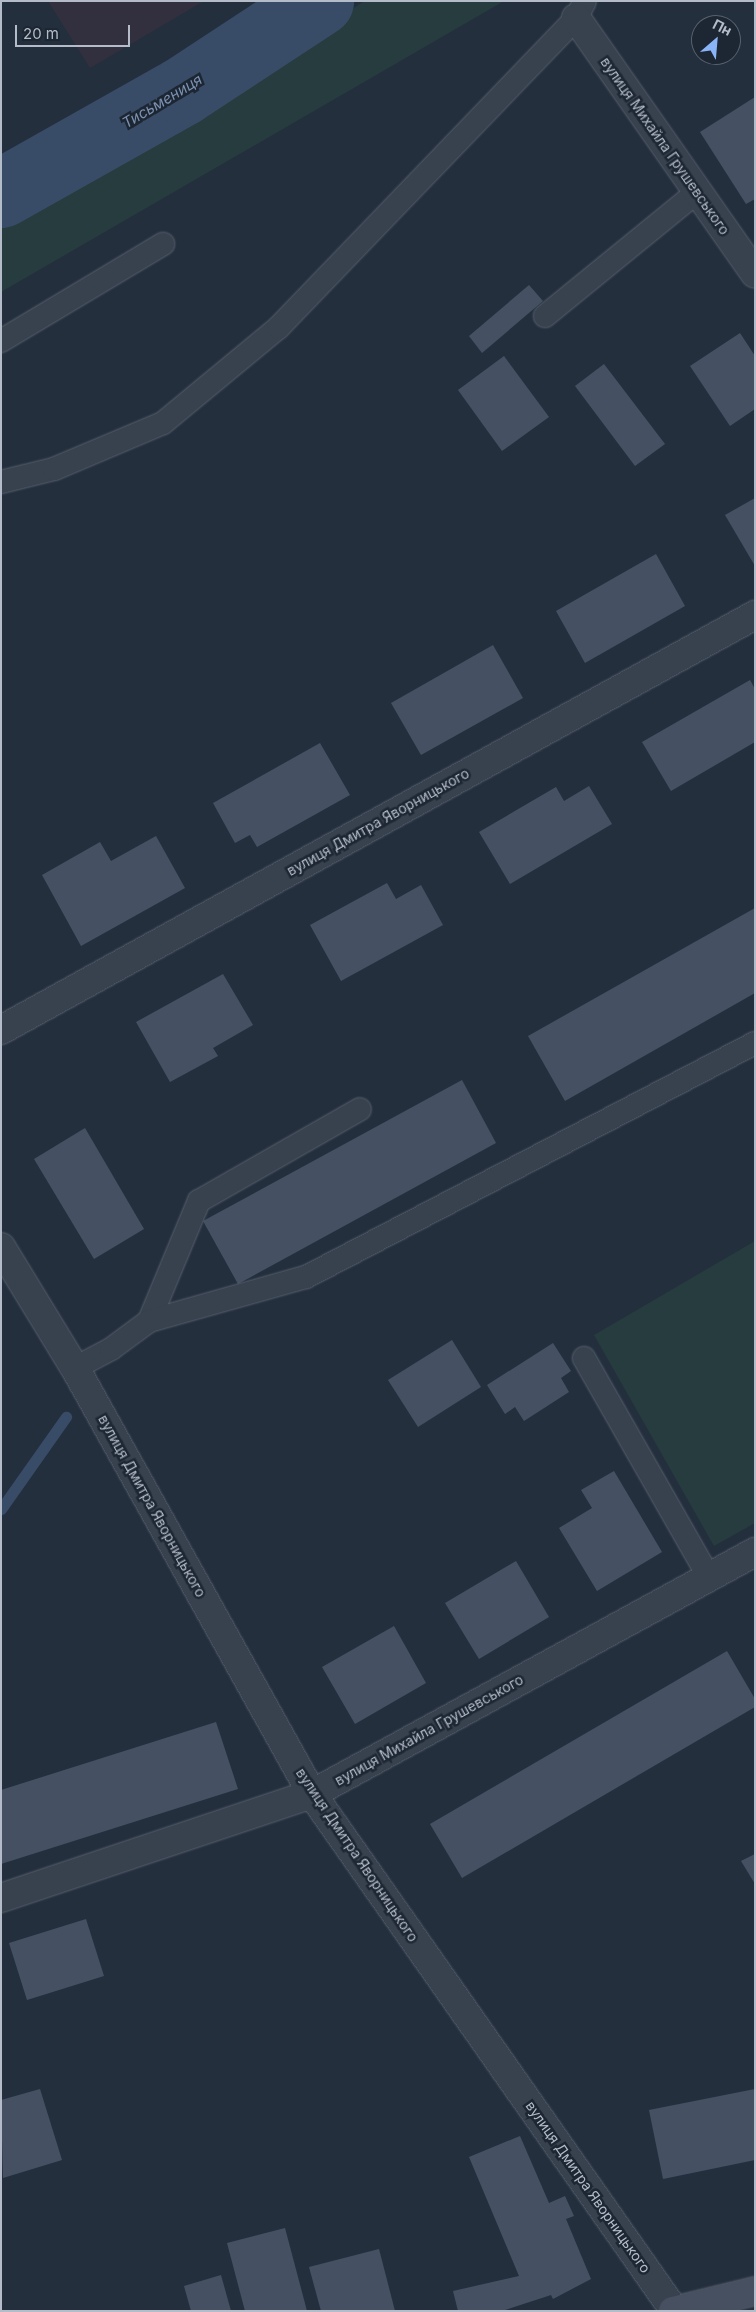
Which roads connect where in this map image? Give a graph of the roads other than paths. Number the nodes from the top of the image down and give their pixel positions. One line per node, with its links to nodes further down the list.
1 (580, 10): 2 (street, вулиця Михайла Грушевського); 7 (lane)
2 (697, 192): 4 (street, вулиця Михайла Грушевського); 5 (lane)
3 (163, 244): 6 (lane)
4 (755, 274)
5 (544, 316)
6 (1, 341)
7 (1, 482)
8 (755, 615): 9 (street, вулиця Дмитра Яворницького)
9 (1, 1030)
10 (755, 1043): 13 (lane)
11 (360, 1109): 13 (lane)
12 (1, 1247): 15 (street, вулиця Дмитра Яворницького)
13 (149, 1321): 15 (lane)
14 (584, 1358): 17 (lane)
15 (75, 1368): 18 (street, вулиця Дмитра Яворницького)
16 (755, 1552): 17 (street, вулиця Михайла Грушевського)
17 (709, 1577): 18 (street, вулиця Михайла Грушевського)
18 (312, 1794): 19 (street, вулиця Михайла Грушевського); 21 (street, вулиця Дмитра Яворницького)
19 (1, 1898)
20 (755, 2291): 21 (street)
21 (674, 2311)

